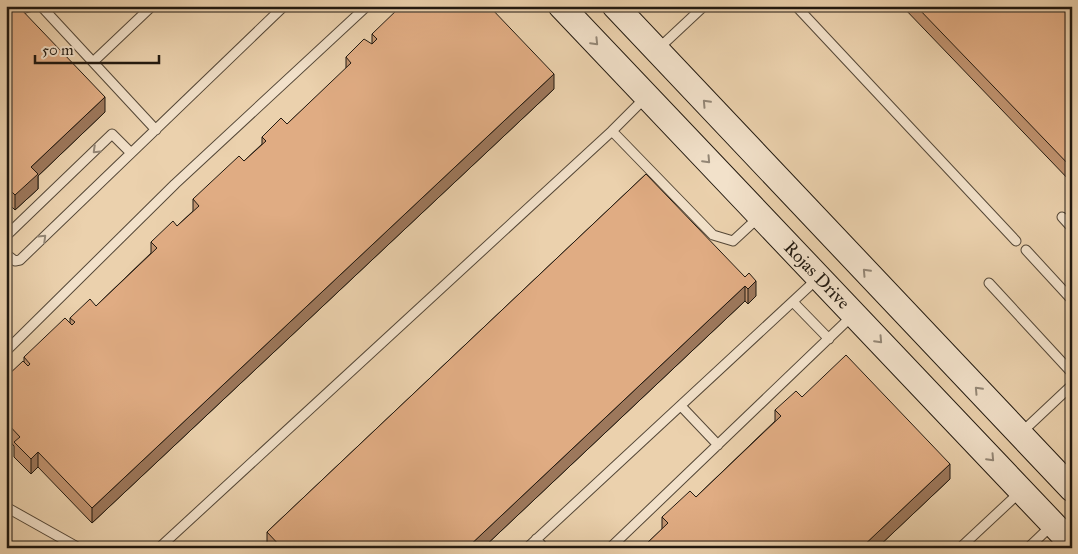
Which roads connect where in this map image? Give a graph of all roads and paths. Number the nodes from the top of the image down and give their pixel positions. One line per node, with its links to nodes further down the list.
1 (33, 6): 10 (lane)
2 (41, 6): 12 (lane)
3 (152, 6): 12 (lane)
4 (284, 6): 14 (lane)
5 (367, 6): 30 (lane)
6 (561, 6): 13 (main road, Rojas Drive, one-way to 13)
7 (614, 6): 11 (main road)
8 (704, 6): 11 (lane)
9 (796, 6): 21 (lane)
10 (6, 14)
11 (656, 50): 13 (main road); 34 (main road, one-way to 11)
12 (93, 62): 14 (lane)
13 (647, 96): 15 (lane); 17 (main road, Rojas Drive, one-way to 17)
14 (156, 130): 16 (lane)
15 (612, 131): 17 (lane); 43 (lane)
16 (131, 153): 20 (lane, one-way to 20); 23 (lane, one-way to 16)
17 (760, 216): 24 (main road, Rojas Drive)
18 (1062, 217): 19 (lane)
19 (1072, 228)
20 (6, 236)
21 (1016, 241)
22 (1026, 250): 26 (lane)
23 (6, 254)
24 (820, 277): 27 (lane); 28 (main road, Rojas Drive)
25 (989, 283): 31 (lane)
26 (1072, 300)
27 (793, 302): 29 (lane); 33 (lane)
28 (855, 314): 29 (lane); 37 (main road, Rojas Drive, one-way to 37)
29 (829, 339): 35 (lane)
30 (6, 352)
31 (1072, 373)
32 (1072, 385): 34 (lane)
33 (681, 406): 35 (lane); 40 (lane)
34 (1020, 434): 36 (main road)
35 (718, 445): 46 (lane)
36 (1072, 489)
37 (1021, 490): 39 (main road, Rojas Drive); 47 (lane)
38 (6, 507): 42 (lane)
39 (1053, 524): 41 (main road, Rojas Drive); 48 (lane)
40 (536, 539): 44 (lane); 45 (lane)
41 (1072, 544)
42 (79, 548)
43 (159, 548)
44 (527, 548)
45 (544, 548)
46 (610, 548)
47 (960, 548)
48 (1028, 548)

